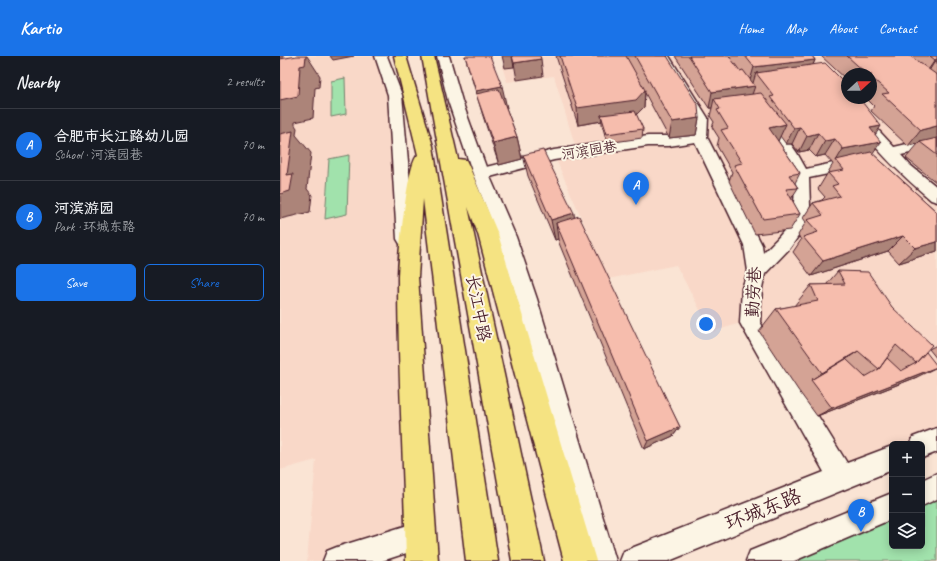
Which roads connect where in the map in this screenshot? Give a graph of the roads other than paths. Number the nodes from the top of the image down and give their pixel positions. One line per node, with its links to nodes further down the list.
1 (381, 56): 16 (street)
2 (400, 56): 10 (highway, 长江中路)
3 (428, 56): 10 (highway, 长江中路)
4 (443, 56): 12 (street)
5 (663, 56): 8 (street, 勤劳巷)
6 (757, 106): 13 (street)
7 (854, 112): 11 (street)
8 (700, 137): 12 (street, 河滨园巷); 15 (street, 勤劳巷)
9 (937, 142): 11 (street)
10 (436, 144): 16 (highway); 26 (highway, 长江中路); 27 (highway, 长江中路); 28 (highway)
11 (883, 157): 13 (street); 14 (street)
12 (481, 174): 29 (street)
13 (801, 175): 15 (street)
14 (937, 196)
15 (757, 271): 20 (street, 勤劳巷)
16 (408, 277): 24 (highway)
17 (937, 440): 18 (street)
18 (925, 445)
19 (889, 459): 20 (street, 环城东路)
20 (841, 478): 30 (street, 环城东路)
21 (937, 486): 22 (street)
22 (925, 492)
23 (889, 507): 31 (street)
24 (422, 548): 25 (street)
25 (337, 561)
26 (482, 561)
27 (528, 561)
28 (580, 561)
29 (602, 561)
30 (634, 561)
31 (760, 561)

